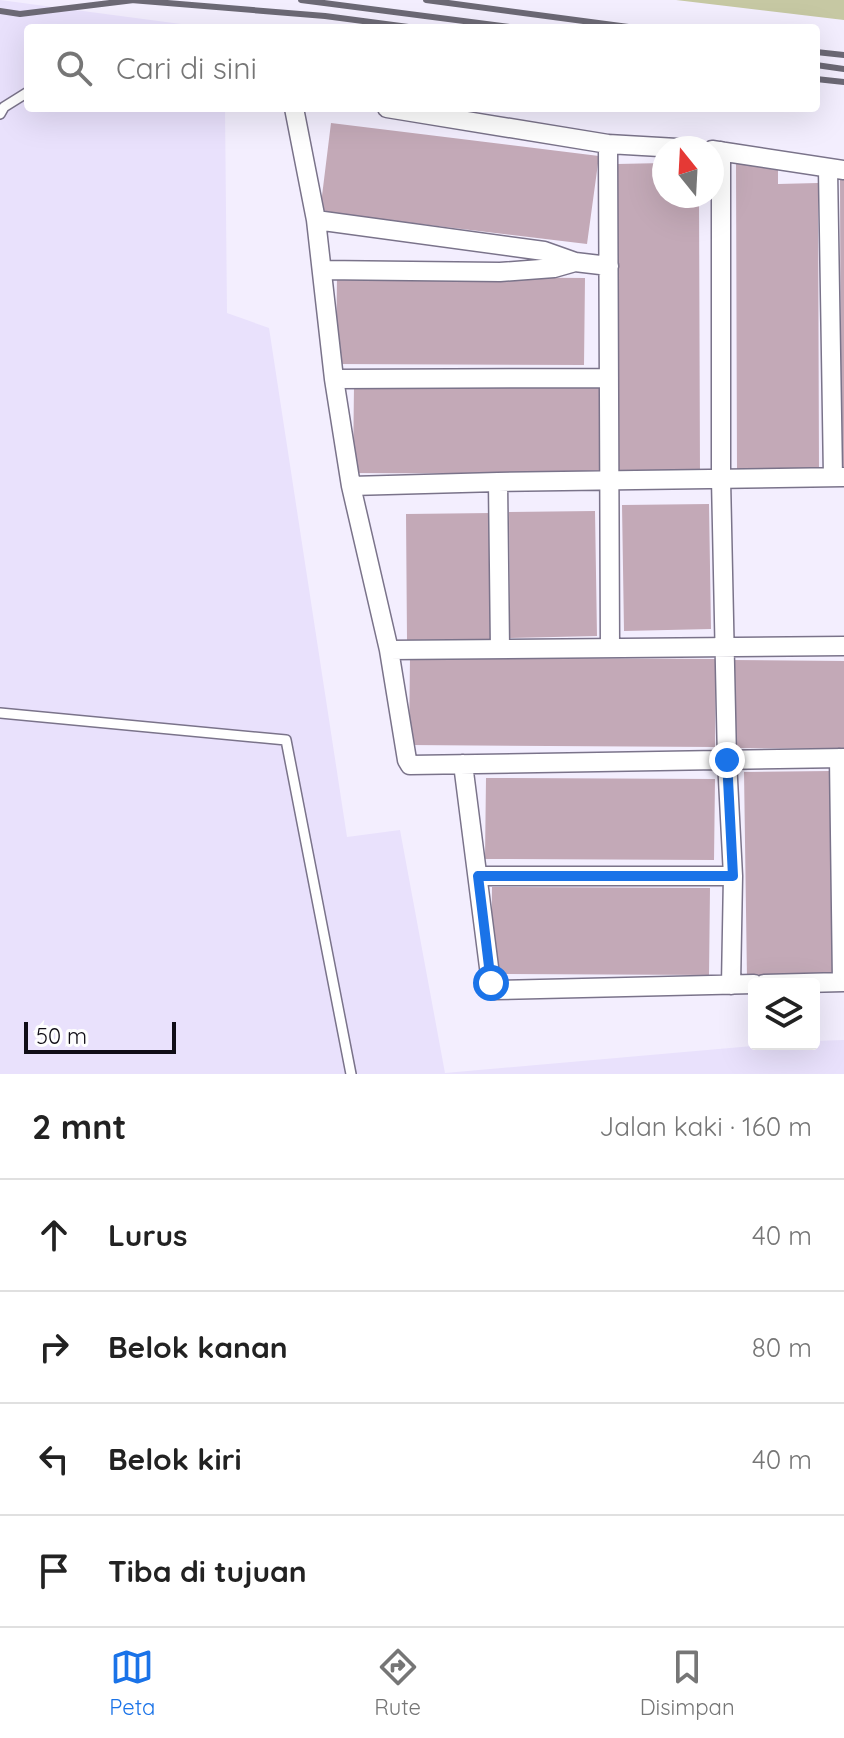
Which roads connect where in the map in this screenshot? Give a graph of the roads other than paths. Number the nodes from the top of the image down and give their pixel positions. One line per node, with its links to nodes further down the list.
1 (24, 94): 4 (lane)
2 (295, 112): 10 (street)
3 (412, 112): 5 (street)
4 (0, 114)
5 (608, 144): 6 (street); 12 (street)
6 (652, 147)
7 (724, 151): 8 (street)
8 (836, 169): 16 (street)
9 (717, 208): 17 (street)
10 (316, 220): 11 (street); 13 (street)
11 (575, 262): 12 (street); 13 (street)
12 (609, 266): 14 (street)
13 (322, 270): 15 (street)
14 (609, 378): 15 (street); 18 (street)
15 (334, 379): 20 (street)
16 (838, 477): 17 (street)
17 (721, 479): 18 (street); 22 (street)
18 (610, 480): 19 (street); 23 (street)
19 (498, 482): 20 (street); 24 (street)
20 (351, 486): 25 (street)
21 (844, 646): 22 (street)
22 (725, 647): 23 (street); 28 (street)
23 (610, 648): 24 (street)
24 (500, 649): 25 (street)
25 (389, 650): 29 (street)
26 (0, 713): 36 (lane)
27 (841, 758): 28 (street); 32 (street)
28 (727, 760): 29 (street); 31 (street)
29 (463, 764): 30 (street)
30 (478, 876): 31 (street); 35 (street)
31 (733, 876): 35 (street)
32 (843, 982): 33 (street)
33 (820, 983)
34 (748, 984): 35 (street)
35 (731, 985)
36 (351, 1074)

